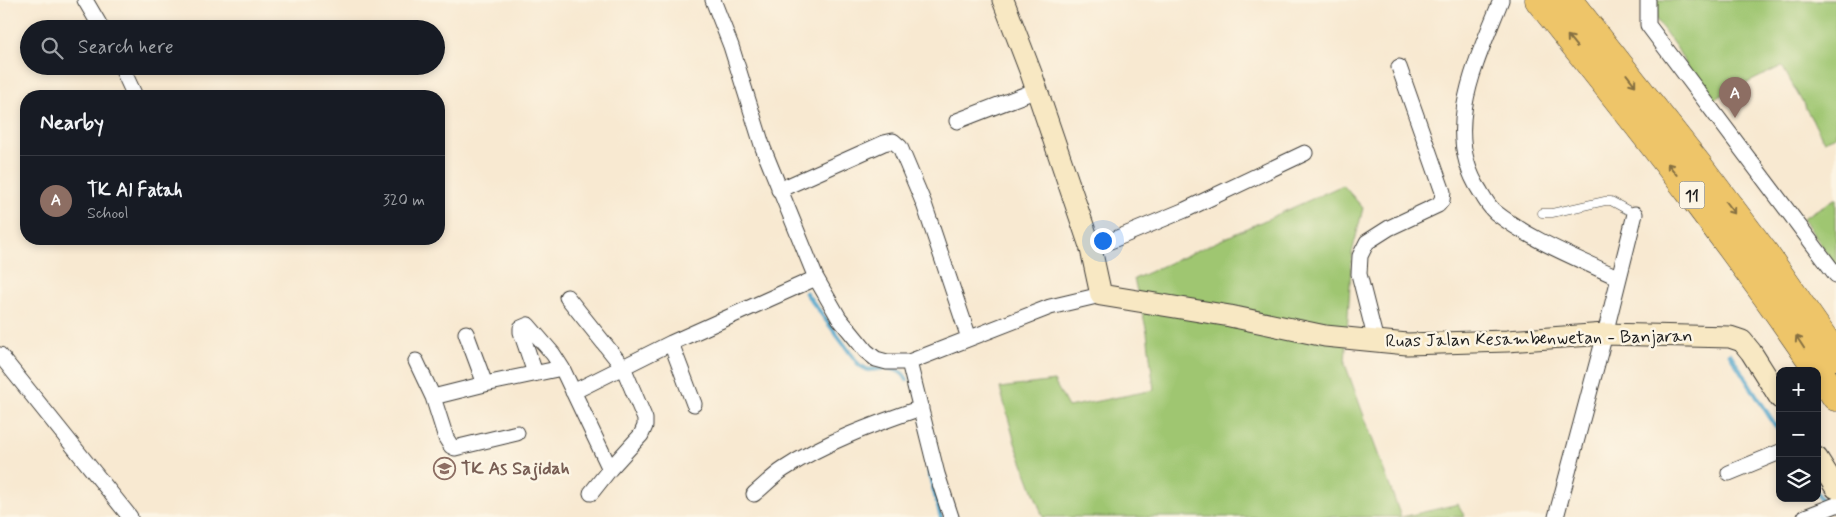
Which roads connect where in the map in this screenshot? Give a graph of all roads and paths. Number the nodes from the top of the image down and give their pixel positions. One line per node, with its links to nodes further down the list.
1 (85, 0): 8 (street)
2 (713, 0): 15 (street)
3 (1003, 0): 12 (main road)
4 (1501, 0): 21 (street)
5 (1539, 0): 40 (highway, 11, one-way to 5)
6 (1568, 0): 30 (highway, 11, one-way to 30)
7 (1648, 0): 19 (street)
8 (97, 20)
9 (1399, 67): 27 (street)
10 (125, 75): 11 (street)
11 (132, 90)
12 (1037, 90): 13 (street); 18 (main road)
13 (957, 121)
14 (1305, 153): 18 (street)
15 (779, 190): 20 (street); 26 (street)
16 (1542, 213): 17 (lane)
17 (1635, 214): 21 (street)
18 (1091, 249): 22 (main road)
19 (1836, 275)
20 (816, 278): 28 (street); 32 (street)
21 (1619, 278): 25 (street)
22 (1101, 296): 26 (street); 27 (main road, Ruas Jalan Kesambenwetan - Banjaran)
23 (567, 297): 33 (street)
24 (466, 333): 36 (street)
25 (1605, 334): 27 (main road, Ruas Jalan Kesambenwetan - Banjaran); 37 (main road, Ruas Jalan Kesambenwetan - Banjaran); 54 (street)
26 (969, 338): 32 (street)
27 (1376, 341)
28 (671, 343): 33 (street); 41 (street)
29 (0, 355): 52 (street)
30 (1836, 356)
31 (416, 361): 39 (street)
32 (909, 362): 42 (street)
33 (623, 367): 38 (street); 46 (street)
34 (562, 368): 35 (street); 35 (street); 38 (street)
35 (535, 373): 36 (street)
36 (485, 384): 39 (street)
37 (1776, 391)
38 (573, 392): 46 (street)
39 (433, 397): 43 (street)
40 (1836, 397)
41 (694, 404)
42 (921, 408): 50 (street); 53 (street)
43 (516, 433)
44 (1776, 454): 47 (street)
45 (1821, 464): 48 (main road)
46 (610, 469): 49 (street)
47 (1729, 473)
48 (1836, 488)
49 (591, 493)
50 (754, 494)
51 (1836, 505): 55 (street)
52 (130, 517)
53 (951, 517)
54 (1556, 517)
55 (1804, 517)

